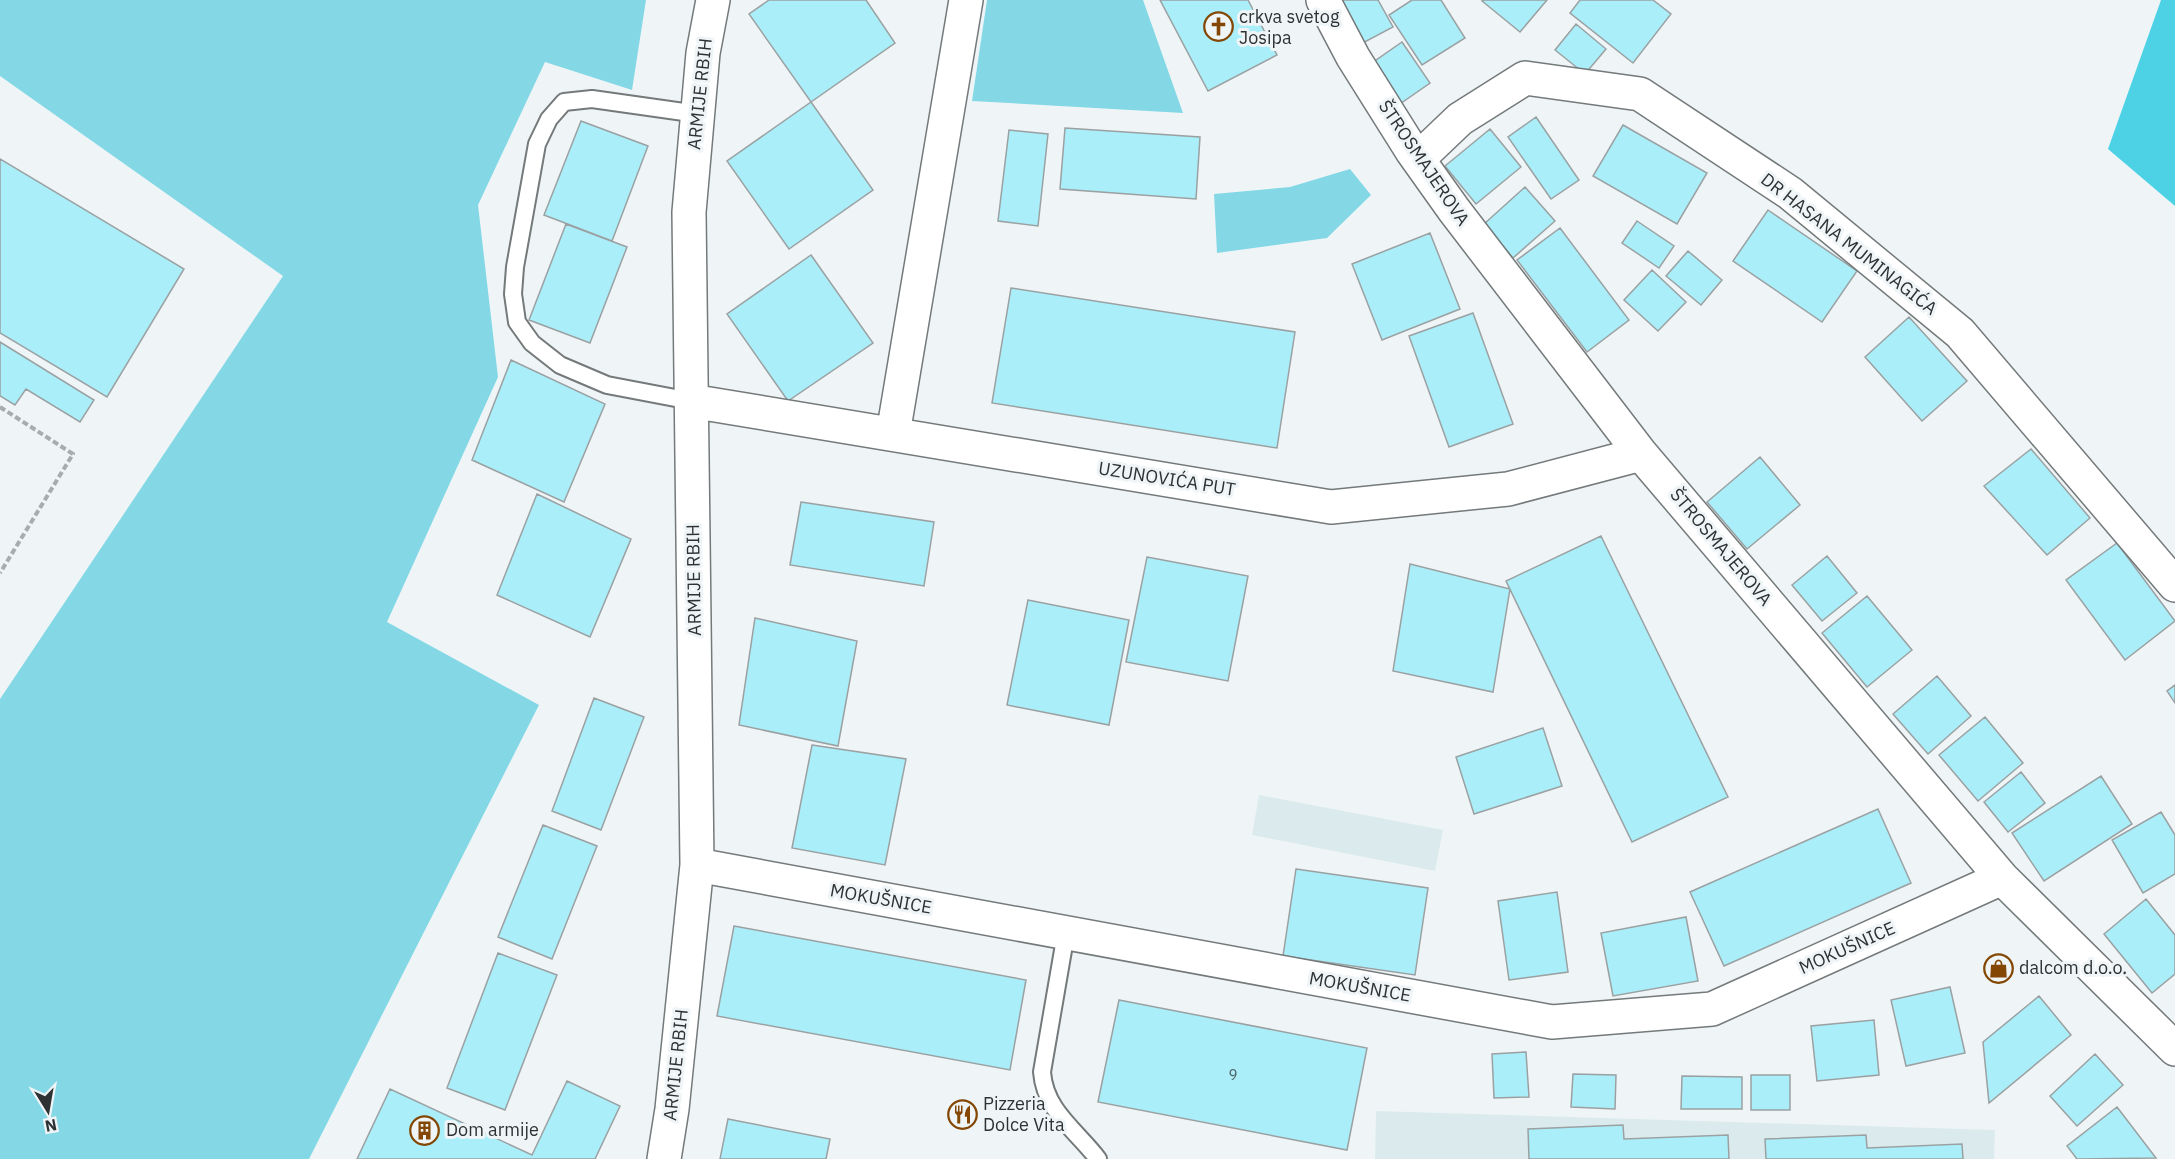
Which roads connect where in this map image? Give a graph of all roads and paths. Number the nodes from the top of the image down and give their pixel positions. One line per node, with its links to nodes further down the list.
1 (712, 0): 4 (street, ARMIJE RBIH)
2 (966, 0): 8 (street)
3 (1323, 0): 5 (street, ŠTROSMAJEROVA)
4 (698, 114): 6 (street, ARMIJE RBIH); 6 (lane)
5 (1418, 159): 9 (street, ŠTROSMAJEROVA); 11 (street, DR HASANA MUMINAGIĆA)
6 (692, 400): 8 (street, UZUNOVIĆA PUT); 12 (street, ARMIJE RBIH)
7 (0, 407): 10 (path)
8 (892, 434): 9 (street, UZUNOVIĆA PUT)
9 (1641, 454): 13 (street, ŠTROSMAJEROVA)
10 (0, 573)
11 (2175, 585)
12 (697, 865): 14 (street, MOKUŠNICE); 16 (street, ARMIJE RBIH)
13 (2002, 878): 14 (street, MOKUŠNICE); 15 (street, ŠTROSMAJEROVA)
14 (1066, 933): 17 (lane)
15 (2175, 1049)
16 (664, 1159)
17 (1098, 1159)

